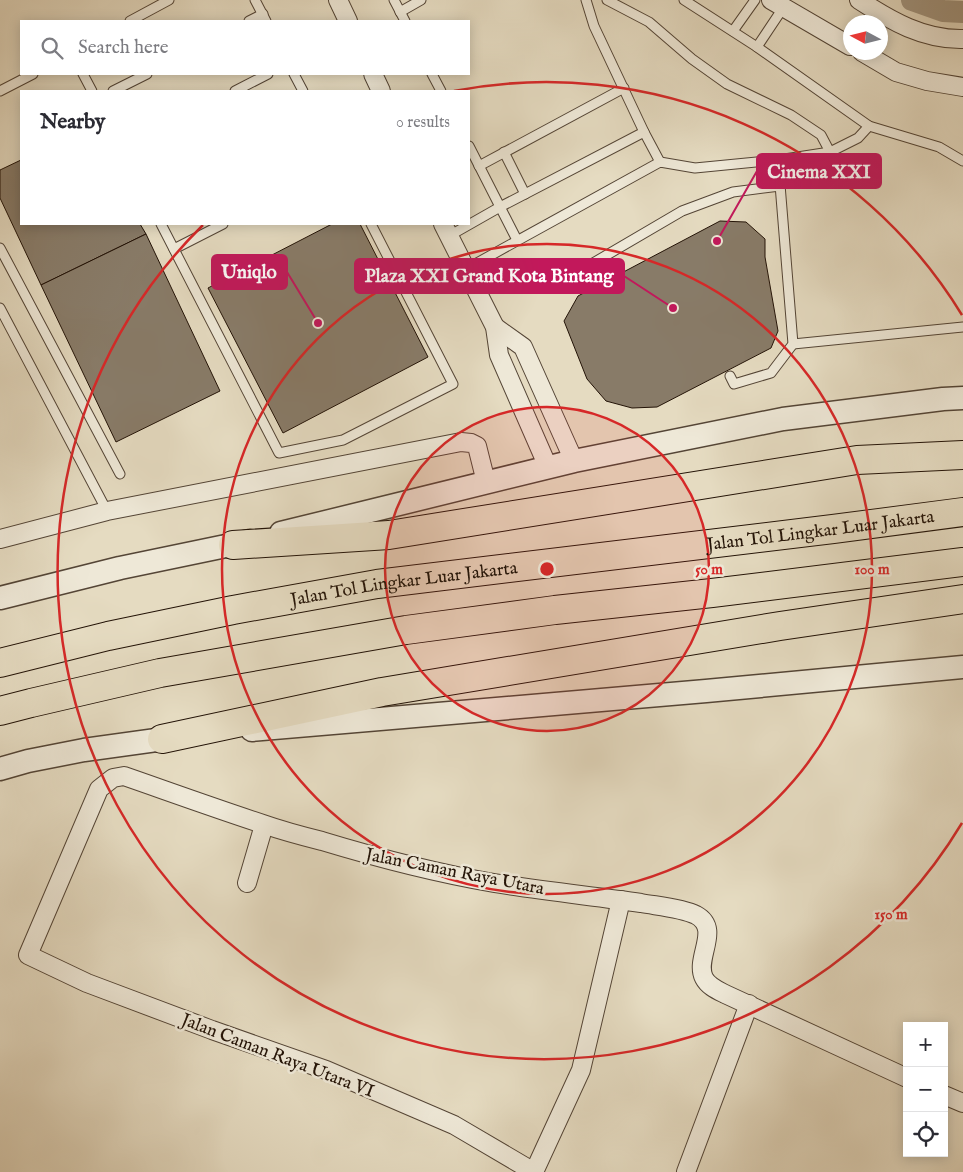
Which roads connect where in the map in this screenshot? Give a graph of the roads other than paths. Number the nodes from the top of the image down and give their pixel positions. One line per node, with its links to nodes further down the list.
1 (169, 0): 14 (lane)
2 (255, 0): 13 (lane)
3 (338, 0): 15 (street)
4 (394, 0): 12 (lane)
5 (422, 0): 12 (lane)
6 (586, 0): 30 (lane)
7 (607, 0): 42 (lane)
8 (684, 0): 17 (lane)
9 (755, 0): 17 (lane)
10 (859, 0): 18 (street)
11 (777, 4): 19 (street); 20 (lane)
12 (400, 12): 16 (lane)
13 (264, 18)
14 (132, 20)
15 (348, 20)
16 (404, 20)
17 (733, 32): 20 (lane)
18 (963, 39)
19 (843, 42)
20 (756, 47): 38 (lane)
21 (876, 60): 29 (street)
22 (31, 75): 37 (lane)
23 (84, 75): 31 (lane)
24 (145, 75): 32 (lane)
25 (266, 75): 33 (lane)
26 (295, 75): 34 (lane)
27 (373, 75): 35 (street)
28 (433, 75): 36 (lane)
29 (963, 87)
30 (624, 88): 39 (lane); 41 (lane)
31 (91, 90)
32 (116, 90)
33 (237, 90)
34 (302, 90)
35 (381, 90)
36 (440, 90)
37 (0, 91)
38 (869, 126): 42 (lane); 45 (lane)
39 (644, 132): 44 (lane); 48 (lane)
40 (470, 148): 46 (lane)
41 (504, 152): 46 (lane); 48 (lane)
42 (830, 152): 43 (lane)
43 (778, 160): 44 (lane); 47 (lane)
44 (660, 162): 56 (lane)
45 (963, 162)
46 (479, 166): 49 (lane)
47 (780, 186): 60 (lane); 64 (lane)
48 (525, 194): 49 (lane)
49 (500, 207): 50 (lane); 56 (lane)
50 (470, 220)
51 (162, 225): 58 (lane)
52 (221, 225): 58 (lane)
53 (372, 225): 58 (lane)
54 (458, 225): 55 (lane)
55 (446, 230): 59 (street)
56 (517, 240): 59 (lane)
57 (0, 248): 70 (lane)
58 (174, 249)
59 (466, 269): 62 (street)
60 (559, 283)
61 (0, 308): 72 (lane)
62 (495, 327): 68 (street); 69 (street)
63 (963, 327): 64 (lane)
64 (793, 344): 65 (lane)
65 (730, 376)
66 (963, 398): 68 (street)
67 (963, 455): 75 (highway)
68 (574, 461): 69 (street)
69 (548, 467): 71 (street)
70 (120, 474)
71 (486, 482): 72 (street); 75 (street)
72 (107, 511): 74 (street)
73 (963, 512): 79 (highway, Jalan Tol Lingkar Luar Jakarta)
74 (0, 539)
75 (233, 545): 77 (street)
76 (963, 562): 81 (highway)
77 (0, 598)
78 (963, 599): 82 (highway)
79 (0, 663)
80 (963, 667): 82 (street)
81 (0, 711)
82 (162, 739): 83 (street)
83 (0, 769)
84 (264, 825): 85 (street); 86 (street, Jalan Caman Raya Utara); 87 (street, Jalan Caman Raya Utara)
85 (247, 882)
86 (621, 900): 88 (street, Jalan Caman Raya Utara); 92 (street)
87 (33, 943): 92 (street, Jalan Caman Raya Utara VI)
88 (749, 1004): 89 (street, Jalan Caman Raya Utara); 93 (street)
89 (903, 1076)
90 (948, 1097): 91 (street)
91 (963, 1103)
92 (534, 1172)
93 (686, 1172)

